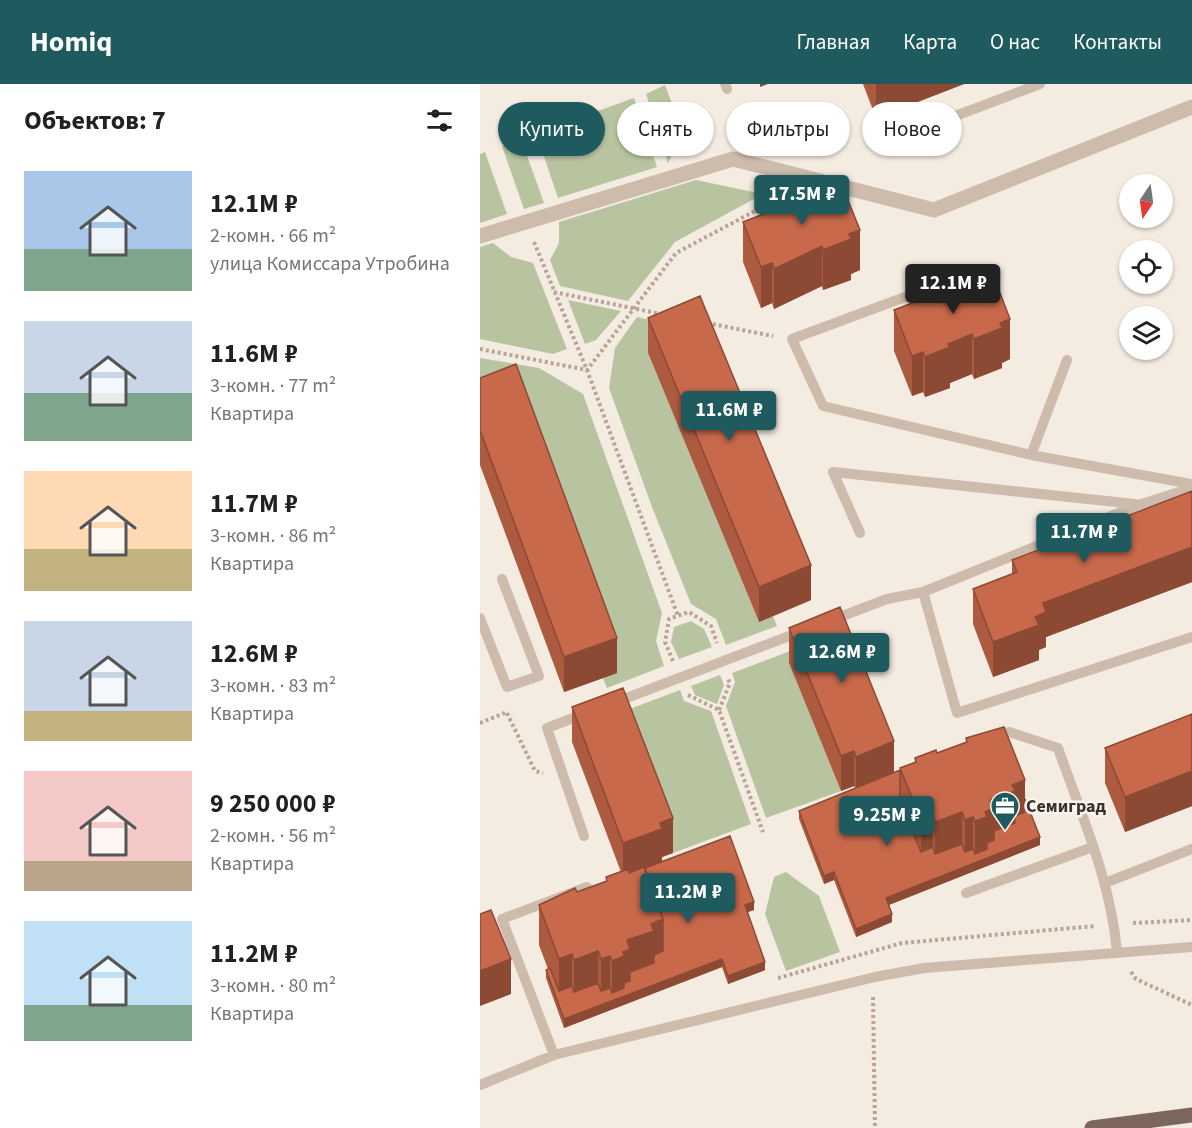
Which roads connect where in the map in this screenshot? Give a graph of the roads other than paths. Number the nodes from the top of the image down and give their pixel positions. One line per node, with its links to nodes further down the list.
1 (1040, 84): 2 (lane)
2 (1028, 86): 4 (lane)
3 (1192, 107): 5 (street)
4 (962, 112)
5 (480, 236)
6 (932, 287): 8 (lane)
7 (1067, 360): 8 (lane)
8 (1030, 455): 9 (lane)
9 (1192, 486): 10 (lane)
10 (1138, 505): 11 (lane); 13 (lane)
11 (860, 533)
12 (502, 579): 14 (lane)
13 (923, 592): 15 (lane); 17 (lane)
14 (480, 618)
15 (821, 624)
16 (792, 635): 18 (lane)
17 (1192, 637)
18 (602, 707)
19 (585, 714): 21 (lane)
20 (988, 738): 22 (lane)
21 (584, 836)
22 (1093, 847): 24 (lane); 26 (lane)
23 (1192, 849): 24 (lane)
24 (1105, 883): 28 (lane)
25 (587, 887): 29 (lane)
26 (966, 892)
27 (1192, 947): 28 (lane)
28 (1117, 952): 29 (lane)
29 (554, 1055): 30 (lane)
30 (480, 1085)
31 (1192, 1115): 32 (main road)
32 (1092, 1128)

